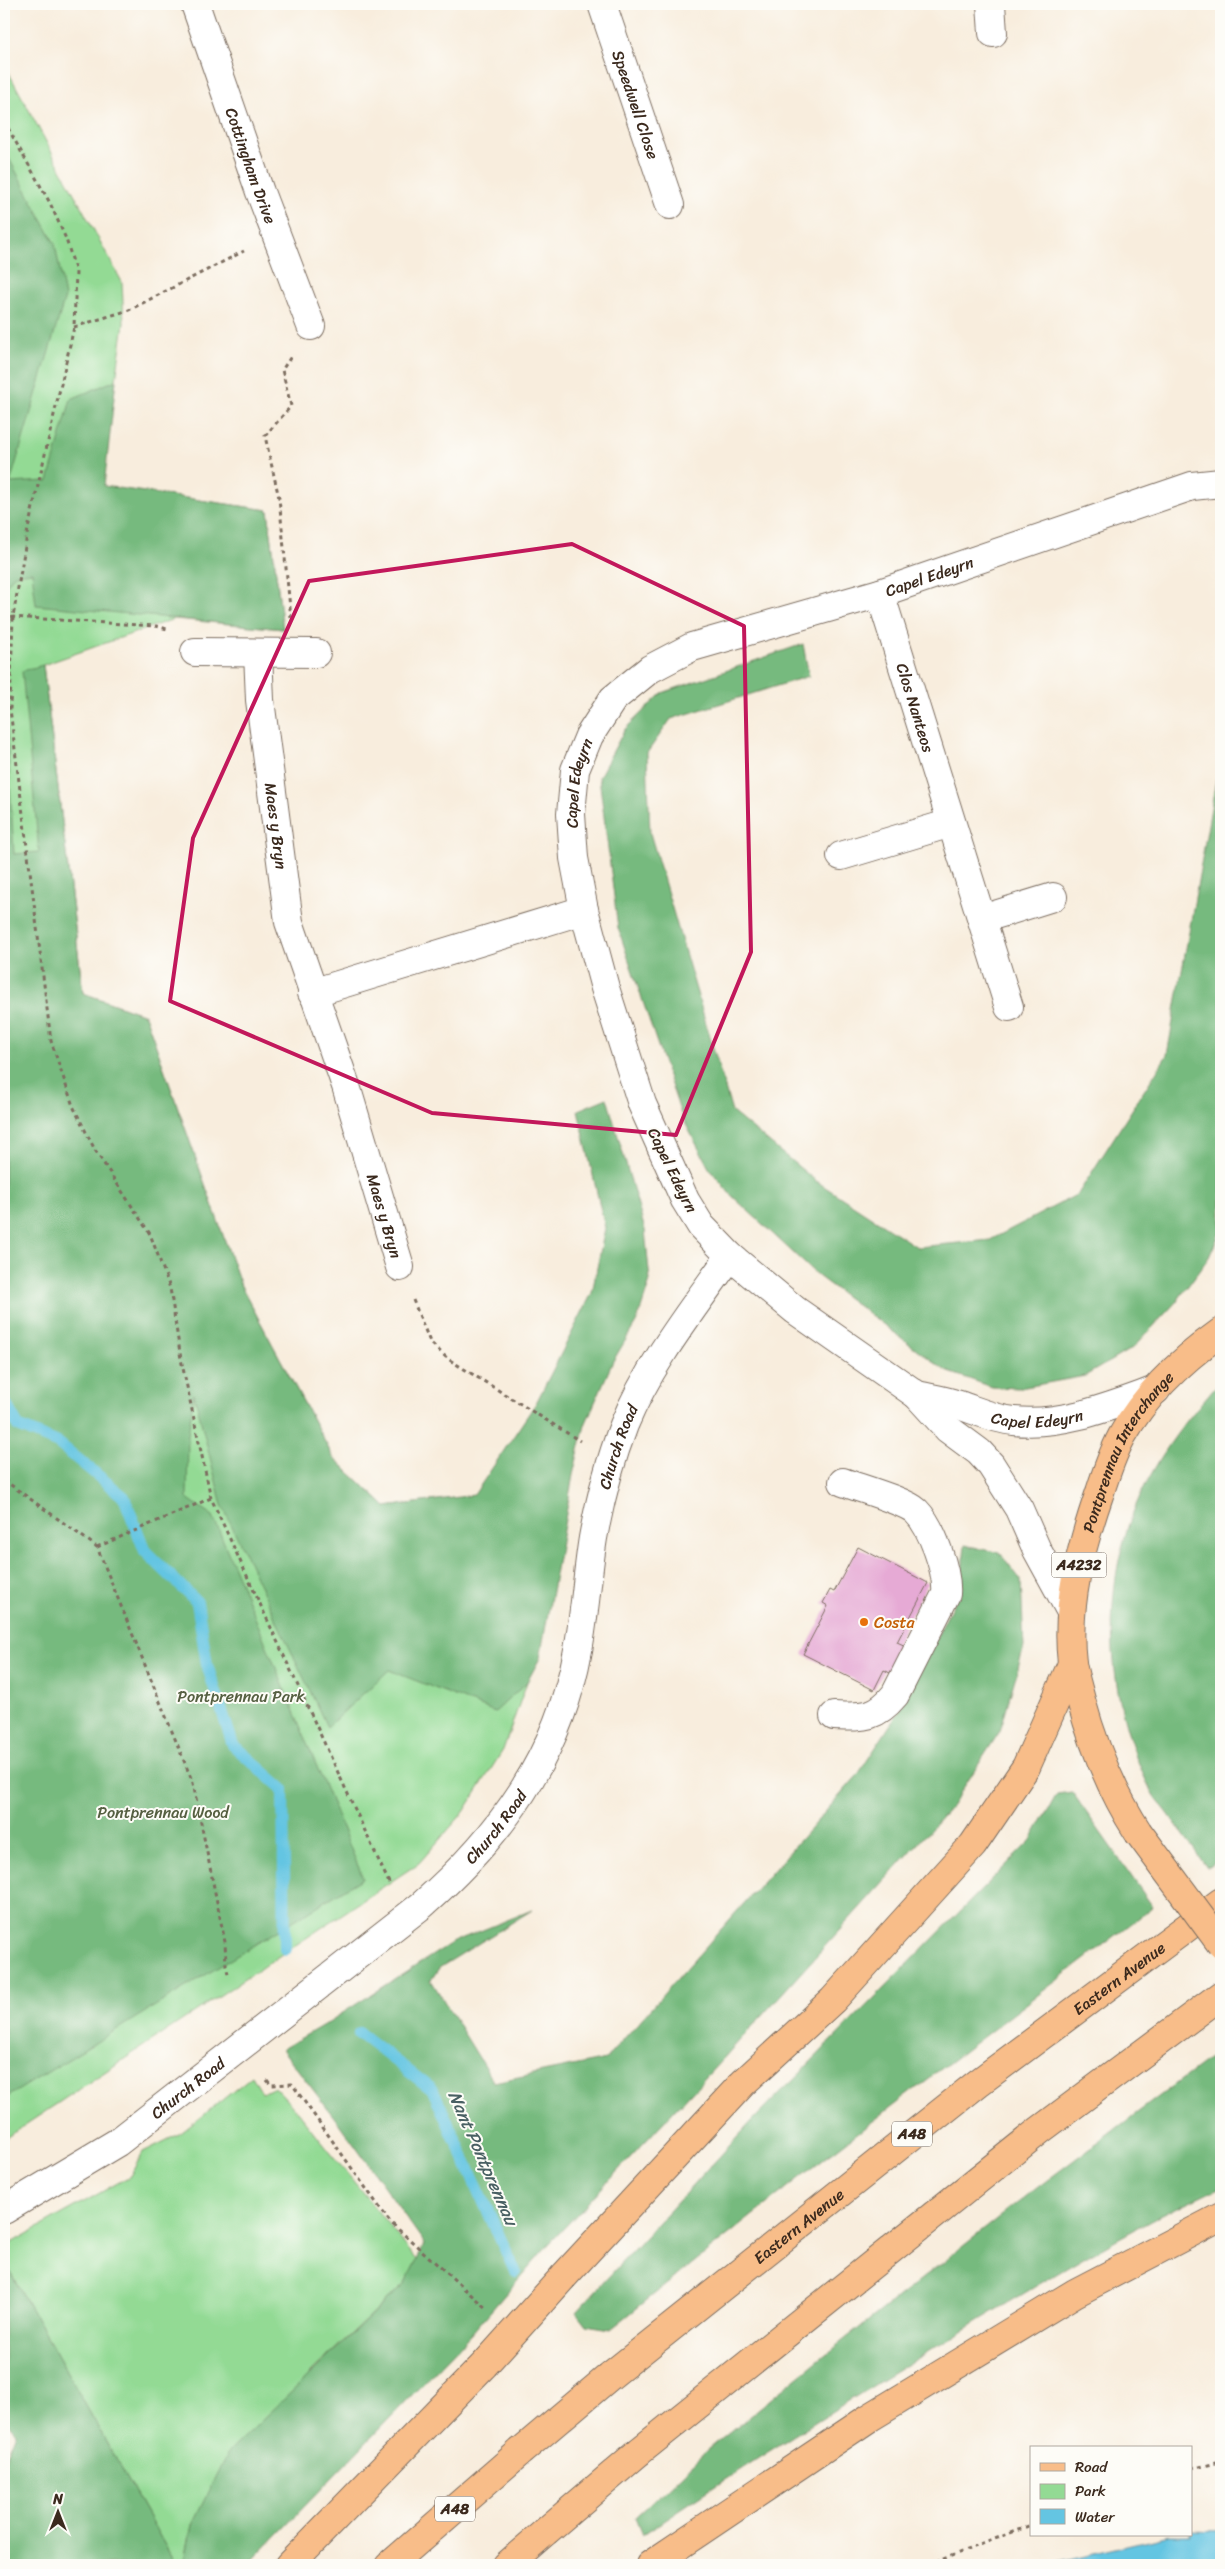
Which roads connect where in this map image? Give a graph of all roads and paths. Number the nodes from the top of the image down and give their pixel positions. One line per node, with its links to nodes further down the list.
1 (195, 4): 7 (street, Cottingham Drive)
2 (602, 4): 6 (street, Speedwell Close)
3 (991, 4): 4 (street)
4 (993, 33)
5 (4, 121): 9 (path)
6 (670, 205)
7 (275, 234): 8 (street, Cottingham Drive); 9 (path)
8 (311, 326): 16 (path)
9 (74, 327): 12 (path)
10 (1221, 483): 11 (street, Capel Edeyrn)
11 (880, 593): 17 (street, Clos Nanteos); 20 (street, Capel Edeyrn)
12 (13, 617): 13 (path); 14 (path); 34 (path)
13 (4, 621)
14 (195, 652): 15 (street)
15 (258, 653): 16 (street); 22 (street, Maes y Bryn)
16 (305, 653)
17 (951, 823): 18 (street); 21 (street, Clos Nanteos)
18 (841, 856)
19 (1053, 897): 21 (street)
20 (584, 910): 22 (street); 24 (street, Capel Edeyrn)
21 (982, 919): 23 (street, Clos Nanteos)
22 (312, 993): 25 (street, Maes y Bryn)
23 (1009, 1007)
24 (730, 1256): 30 (street, Capel Edeyrn); 45 (street, Church Road)
25 (400, 1266): 31 (path)
26 (1221, 1314): 28 (main road, A4232)
27 (1221, 1332): 28 (main road, Pontprennau Interchange / A4232)
28 (1188, 1359): 29 (main road, Pontprennau Interchange / A4232)
29 (1156, 1390): 30 (street, Capel Edeyrn); 36 (main road, Pontprennau Interchange / A4232)
30 (918, 1395): 36 (street, Capel Edeyrn)
31 (587, 1445)
32 (4, 1480): 35 (path)
33 (843, 1482): 38 (street)
34 (211, 1498): 35 (path); 39 (path)
35 (97, 1548): 42 (path)
36 (1071, 1612): 37 (main road, Pontprennau Interchange / A4232)
37 (1072, 1664): 41 (main road, Pontprennau Interchange / A4232, bridge); 52 (main road, bridge)
38 (834, 1716)
39 (393, 1890)
40 (1221, 1902): 53 (main road, Eastern Avenue / A48, bridge)
41 (1221, 1944)
42 (229, 1978)
43 (1221, 1995): 54 (main road, bridge)
44 (267, 2080): 47 (path)
45 (4, 2210)
46 (1221, 2217): 51 (main road)
47 (488, 2310)
48 (1221, 2461): 49 (path)
49 (1192, 2468)
50 (1030, 2525): 55 (path)
51 (657, 2560)
52 (289, 2565)
53 (390, 2565)
54 (506, 2565)
55 (928, 2565)

